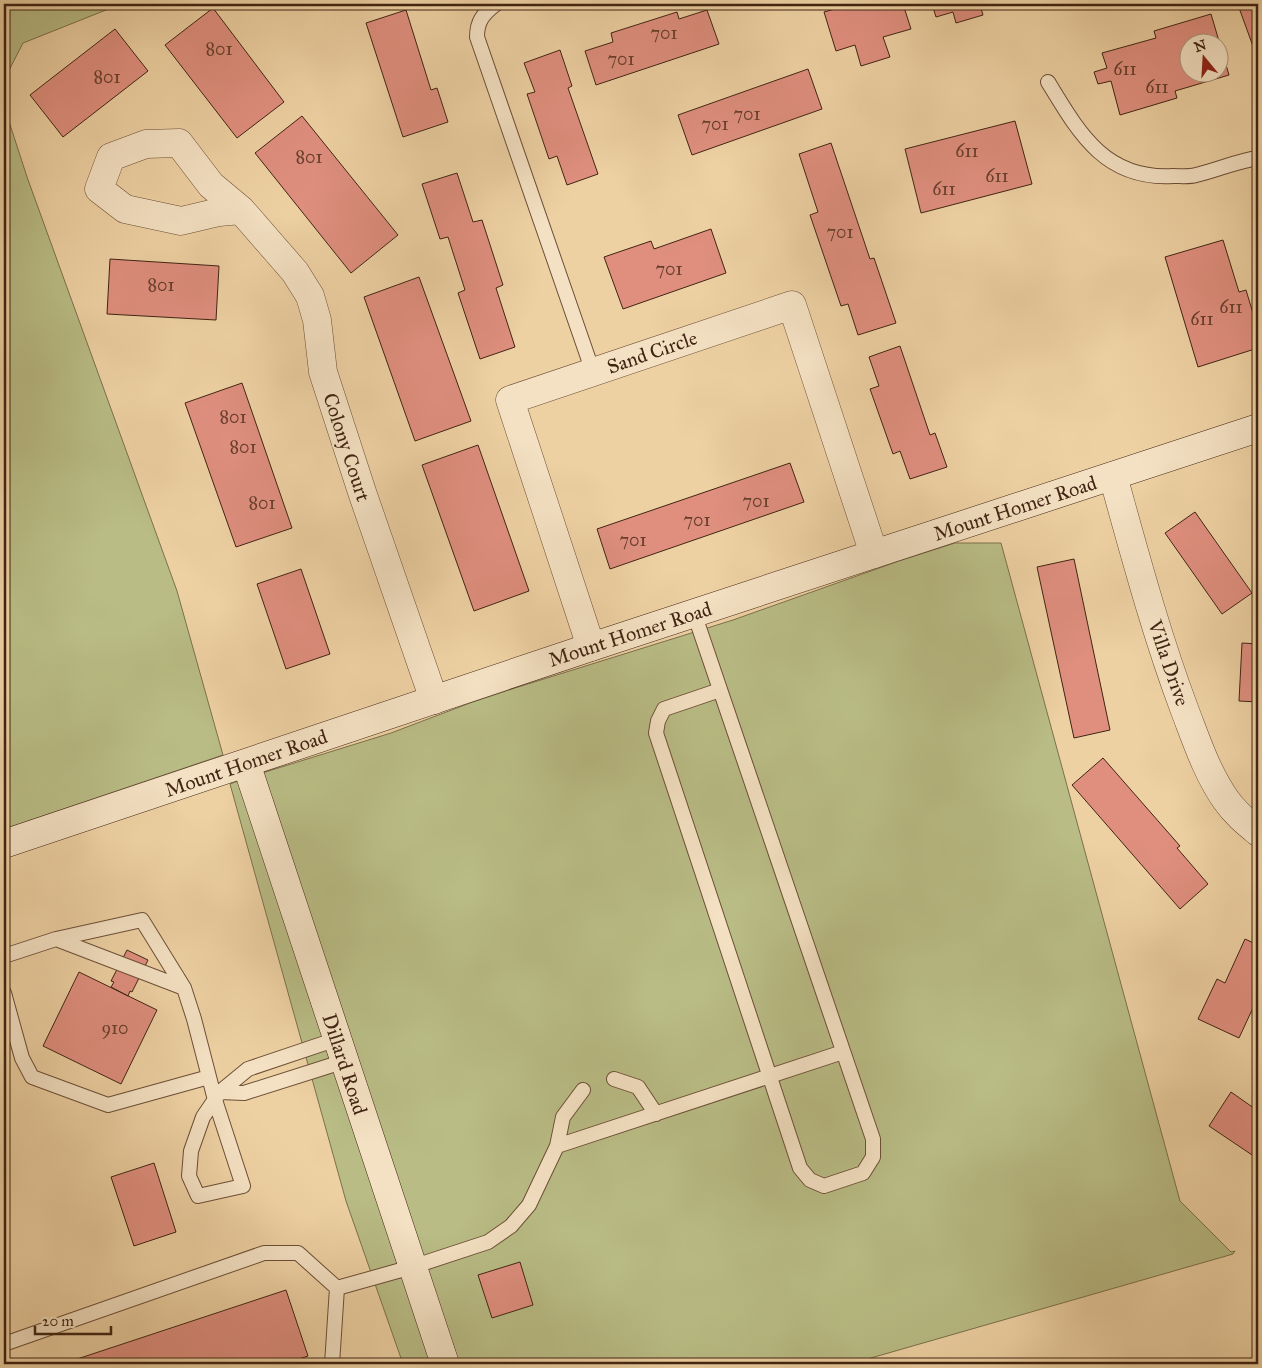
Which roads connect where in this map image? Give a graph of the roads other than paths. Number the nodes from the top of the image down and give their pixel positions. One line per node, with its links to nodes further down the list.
1 (496, 4): 5 (lane)
2 (1048, 82): 3 (lane)
3 (1258, 158)
4 (241, 210): 4 (street, Colony Court); 12 (street, Colony Court)
5 (593, 372): 8 (street, Sand Circle); 10 (street, Sand Circle)
6 (1258, 428): 7 (street, Mount Homer Road)
7 (1113, 476): 8 (street, Mount Homer Road); 14 (street, Villa Drive)
8 (874, 554): 9 (street, Mount Homer Road)
9 (694, 613): 10 (street, Mount Homer Road); 11 (lane)
10 (591, 647): 12 (street, Mount Homer Road)
11 (720, 690): 21 (lane); 22 (lane)
12 (434, 700): 13 (street, Mount Homer Road)
13 (246, 763): 15 (street, Mount Homer Road); 20 (street, Dillard Road)
14 (1258, 832)
15 (4, 844)
16 (56, 939): 17 (lane); 18 (lane); 18 (lane)
17 (4, 956)
18 (184, 988): 23 (lane)
19 (4, 993): 23 (lane)
20 (341, 1050): 26 (lane); 26 (lane); 29 (street, Dillard Road)
21 (843, 1052): 22 (lane); 22 (lane)
22 (769, 1076): 27 (lane)
23 (209, 1077): 26 (lane)
24 (614, 1079): 27 (lane)
25 (582, 1090): 28 (lane)
26 (218, 1096): 26 (lane)
27 (656, 1114): 28 (lane)
28 (557, 1146): 29 (lane)
29 (412, 1266): 30 (lane); 33 (street, Dillard Road)
30 (337, 1288): 31 (lane); 32 (lane)
31 (4, 1344)
32 (332, 1364)
33 (445, 1364)

